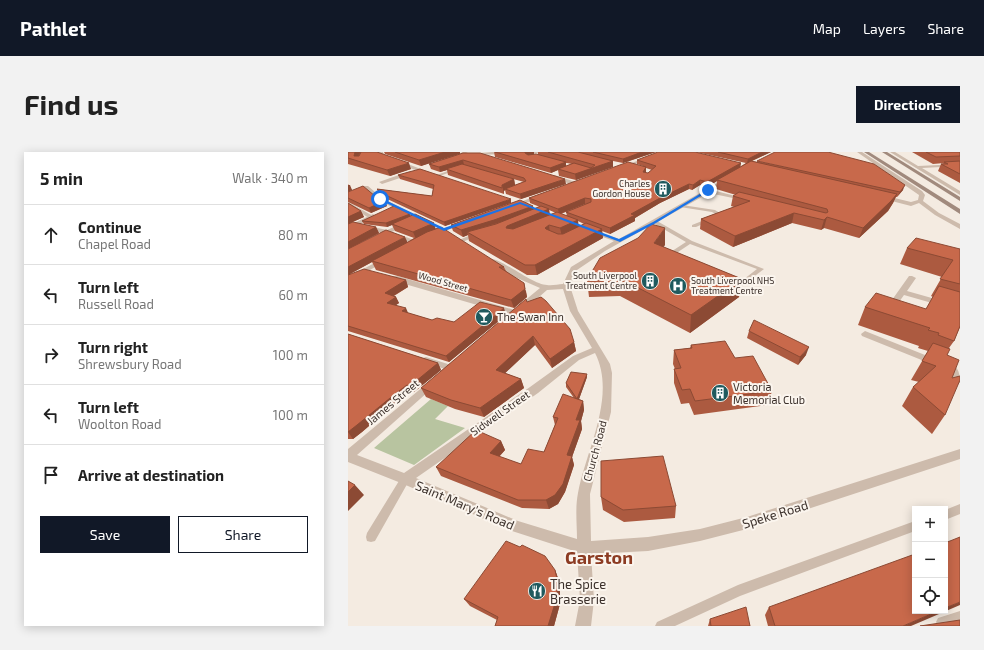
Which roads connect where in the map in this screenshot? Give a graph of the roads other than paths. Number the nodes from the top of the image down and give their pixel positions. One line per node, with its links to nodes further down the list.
1 (462, 152): 9 (lane)
2 (544, 152): 10 (street)
3 (665, 152): 17 (street)
4 (859, 152): 39 (street)
5 (866, 152): 46 (main road)
6 (884, 152): 38 (main road)
7 (892, 152): 21 (street)
8 (381, 154): 22 (street)
9 (468, 154): 10 (street); 11 (street)
10 (475, 154): 14 (street)
11 (456, 157)
12 (537, 157): 13 (lane)
13 (529, 158)
14 (498, 161)
15 (618, 165): 17 (street)
16 (960, 165): 21 (street)
17 (627, 166): 20 (lane); 23 (street)
18 (426, 167): 22 (street)
19 (464, 167): 25 (lane)
20 (637, 167)
21 (917, 167): 34 (street)
22 (419, 170): 25 (street); 30 (street)
23 (611, 172)
24 (558, 174): 26 (lane)
25 (436, 176): 28 (street)
26 (550, 176): 31 (street)
27 (732, 177): 33 (street)
28 (448, 180)
29 (584, 181): 31 (street)
30 (382, 182)
31 (577, 184): 32 (street)
32 (563, 188)
33 (708, 190): 41 (street); 43 (street)
34 (960, 192)
35 (548, 193): 40 (street)
36 (348, 195): 48 (street)
37 (873, 195): 39 (street)
38 (960, 199)
39 (920, 201): 54 (street)
40 (517, 202): 44 (street); 45 (street)
41 (754, 202)
42 (348, 203): 47 (lane)
43 (682, 206): 50 (street); 52 (lane)
44 (506, 208)
45 (532, 208)
46 (960, 212)
47 (374, 216): 51 (street)
48 (418, 218): 53 (street); 57 (lane)
49 (470, 221): 53 (street)
50 (655, 222): 61 (street); 63 (lane)
51 (356, 225): 55 (street); 57 (lane)
52 (694, 226)
53 (438, 227): 60 (street); 62 (street)
54 (960, 227)
55 (348, 228)
56 (586, 229): 61 (street)
57 (388, 232): 59 (lane); 60 (lane)
58 (481, 233): 62 (lane)
59 (375, 239)
60 (421, 240): 64 (street)
61 (620, 241): 72 (street)
62 (465, 242)
63 (690, 242): 67 (lane); 71 (lane)
64 (404, 248)
65 (391, 256): 68 (street)
66 (486, 256): 73 (street)
67 (674, 259)
68 (365, 270): 70 (street); 77 (street, Wood Street)
69 (912, 278): 74 (street)
70 (348, 280)
71 (727, 280)
72 (566, 286): 73 (street); 80 (street, Church Road)
73 (545, 288): 77 (street)
74 (902, 292): 75 (street); 76 (street)
75 (891, 307)
76 (960, 310)
77 (515, 313): 78 (street)
78 (504, 323)
79 (865, 334): 83 (street)
80 (597, 349): 87 (street, Sidwell Street); 92 (street, Church Road)
81 (415, 356): 86 (street, James Street)
82 (960, 359): 83 (street)
83 (950, 367): 84 (street)
84 (960, 380)
85 (960, 454): 92 (street, Speke Road)
86 (348, 457): 87 (street, Saint Mary's Road)
87 (405, 480): 91 (lane); 92 (street, Saint Mary's Road)
88 (960, 510): 89 (lane)
89 (948, 514)
90 (912, 527): 96 (lane)
91 (371, 537)
92 (584, 548): 95 (street, Church Road)
93 (960, 617): 94 (lane)
94 (942, 622)
95 (582, 626)
96 (661, 626)

